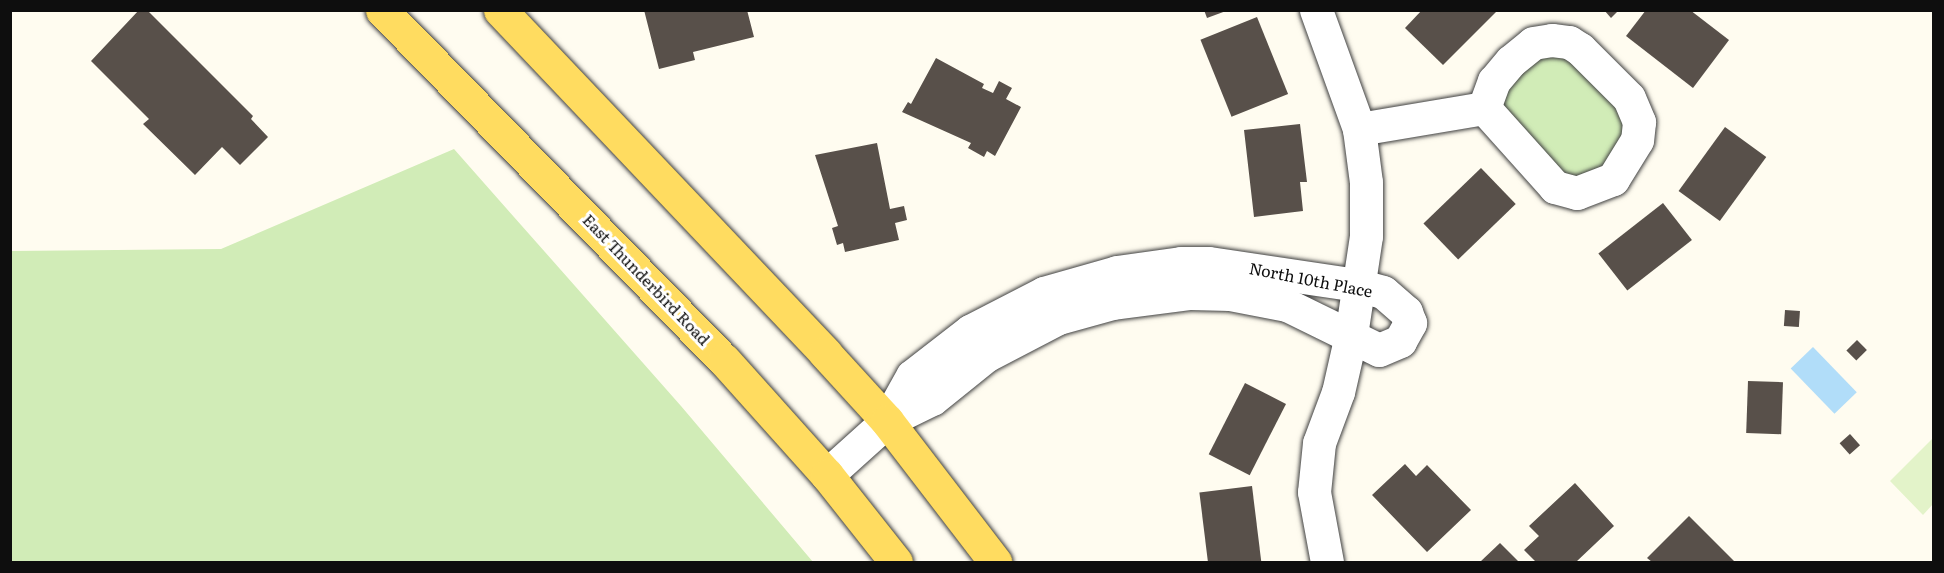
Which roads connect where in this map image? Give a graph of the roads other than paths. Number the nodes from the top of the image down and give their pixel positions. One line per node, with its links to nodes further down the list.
1 (382, 10): 10 (main road, East Thunderbird Road)
2 (500, 10): 9 (main road)
3 (1316, 10): 5 (street)
4 (1484, 108): 4 (street); 5 (street)
5 (1359, 129): 7 (street)
6 (1148, 282): 7 (street, North 10th Place); 8 (street, North 10th Place); 9 (street, North 10th Place)
7 (1357, 285): 8 (street); 8 (street, North 10th Place)
8 (1351, 335): 13 (street)
9 (887, 421): 10 (street, North 10th Place); 12 (main road)
10 (827, 475): 11 (main road, East Thunderbird Road)
11 (896, 562)
12 (995, 562)
13 (1327, 562)

